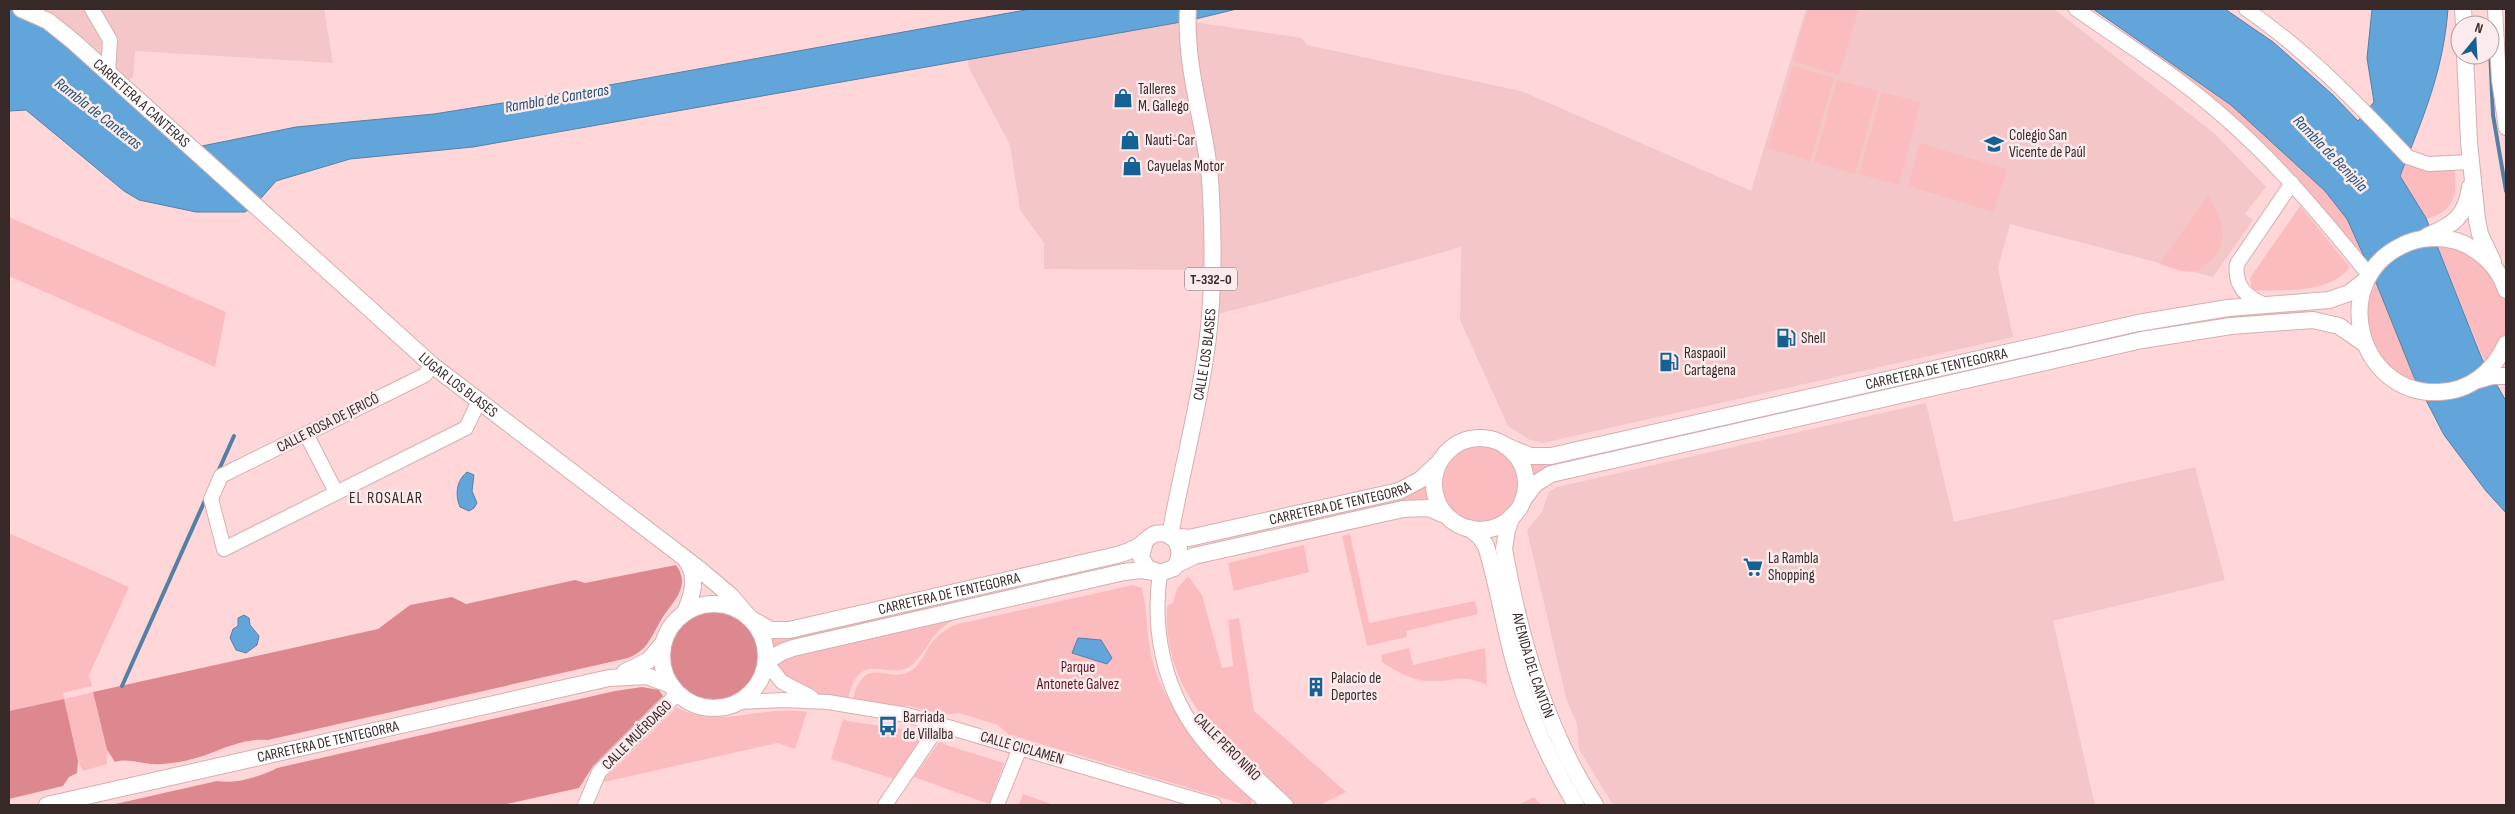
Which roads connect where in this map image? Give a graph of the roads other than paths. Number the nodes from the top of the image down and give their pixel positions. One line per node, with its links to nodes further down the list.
1 (21, 9): 8 (main road, CARRETERA A CANTERAS)
2 (92, 9): 8 (street)
3 (2076, 9): 11 (street)
4 (2246, 9): 10 (street)
5 (2495, 9): 9 (street)
6 (1187, 15): 31 (main road, CALLE LOS BLASES / T-332-0)
7 (2466, 65): 10 (main road)
8 (108, 73): 12 (main road, CARRETERA A CANTERAS)
9 (2506, 128)
10 (2471, 165): 13 (main road, CARRETERA DE TENTEGORRA); 14 (main road)
11 (2292, 183): 15 (street); 17 (street)
12 (255, 205): 20 (main road, LUGAR LOS BLASES)
13 (2429, 237): 14 (main road); 15 (main road, CARRETERA DE TENTEGORRA)
14 (2498, 273): 16 (main road)
15 (2369, 275): 17 (main road, CARRETERA DE TENTEGORRA); 18 (main road)
16 (2506, 290)
17 (2266, 305): 24 (main road, CARRETERA DE TENTEGORRA)
18 (2365, 344): 21 (main road); 27 (main road, CARRETERA DE TENTEGORRA)
19 (2506, 344): 21 (main road)
20 (432, 365): 22 (main road, LUGAR LOS BLASES); 23 (street, CALLE ROSA DE JERICÓ)
21 (2491, 376)
22 (479, 401): 26 (street); 33 (main road, LUGAR LOS BLASES)
23 (306, 434): 26 (street); 26 (street, CALLE ROSA DE JERICÓ)
24 (1506, 446): 25 (main road); 27 (main road)
25 (1441, 459): 29 (main road); 31 (main road, CARRETERA DE TENTEGORRA)
26 (336, 492)
27 (1523, 500): 28 (main road)
28 (1512, 516): 30 (main road); 56 (main road, AVENIDA DEL CANTÓN)
29 (1450, 518): 30 (main road); 34 (main road, CARRETERA DE TENTEGORRA)
30 (1469, 528): 55 (main road, AVENIDA DEL CANTÓN)
31 (1170, 536): 32 (main road); 34 (main road)
32 (1145, 540): 35 (main road); 37 (main road, CARRETERA DE TENTEGORRA)
33 (673, 549): 36 (main road, LUGAR LOS BLASES); 37 (main road, LUGAR LOS BLASES)
34 (1178, 564): 35 (main road)
35 (1157, 573): 39 (main road, CARRETERA DE TENTEGORRA); 41 (street, CALLE PERO NIÑO)
36 (685, 613): 37 (main road); 38 (main road)
37 (750, 618): 39 (main road)
38 (664, 641): 40 (main road, CARRETERA DE TENTEGORRA); 42 (main road)
39 (766, 662): 43 (main road); 44 (street, CALLE CICLAMEN)
40 (609, 678): 42 (main road, CARRETERA DE TENTEGORRA); 48 (main road, CARRETERA DE TENTEGORRA)
41 (1172, 685): 47 (street, CALLE PERO NIÑO); 54 (street, CALLE PERO NIÑO)
42 (675, 689): 43 (main road); 49 (street, CALLE MUÉRDAGO)
43 (738, 702): 44 (street, CALLE CICLAMEN)
44 (828, 702): 45 (street, CALLE CICLAMEN)
45 (940, 724): 46 (street, CALLE CICLAMEN); 50 (street)
46 (1020, 748): 51 (street); 52 (street, CALLE CICLAMEN)
47 (1257, 799): 53 (street, CALLE PERO NIÑO)
48 (47, 805)
49 (585, 805)
50 (885, 805)
51 (997, 805)
52 (1214, 805)
53 (1268, 805)
54 (1286, 805)
55 (1576, 805)
56 (1595, 805)

